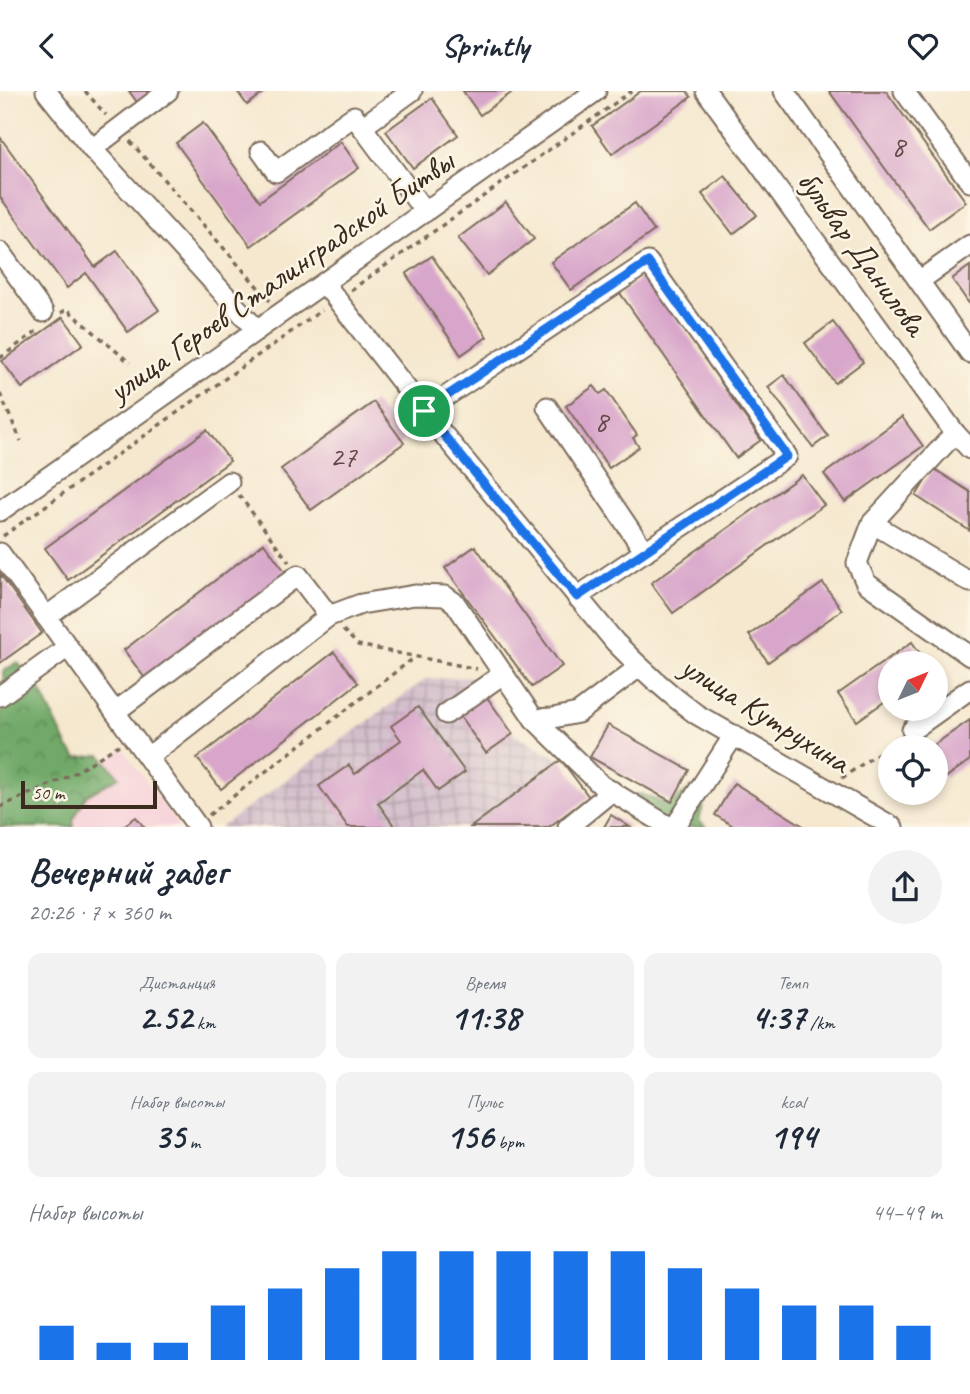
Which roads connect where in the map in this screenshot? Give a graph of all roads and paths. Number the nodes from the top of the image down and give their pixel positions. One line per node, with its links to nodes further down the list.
1 (46, 91): 12 (street)
2 (85, 91): 11 (path)
3 (168, 91): 11 (street)
4 (412, 91): 10 (street)
5 (596, 91): 15 (street, улица Героев Сталинградской Битвы)
6 (632, 91): 20 (path)
7 (706, 91): 30 (street, бульвар Данилова)
8 (784, 91): 18 (street, бульвар Данилова)
9 (904, 91): 14 (street)
10 (362, 127): 13 (street); 15 (street)
11 (119, 129): 12 (street); 21 (path)
12 (92, 149): 23 (street)
13 (261, 151)
14 (970, 182)
15 (425, 212): 19 (street, улица Героев Сталинградской Битвы)
16 (970, 245): 18 (street)
17 (0, 252): 22 (street)
18 (919, 281): 24 (street, бульвар Данилова)
19 (324, 283): 20 (street, улица Кутрухина); 21 (street, улица Героев Сталинградской Битвы)
20 (337, 300): 29 (street, улица Кутрухина); 36 (path)
21 (281, 313): 23 (street, улица Героев Сталинградской Битвы)
22 (48, 319): 25 (path); 26 (path)
23 (257, 330): 34 (street, улица Героев Сталинградской Битвы)
24 (970, 353)
25 (1, 357)
26 (130, 363)
27 (0, 394): 31 (path)
28 (547, 407): 37 (street)
29 (424, 411): 37 (street); 41 (street, улица Кутрухина)
30 (955, 433): 32 (street, бульвар Данилова); 35 (street)
31 (21, 441)
32 (970, 449)
33 (229, 482): 39 (path); 43 (street)
34 (0, 511)
35 (872, 523): 40 (street); 45 (street)
36 (0, 538)
37 (645, 552): 41 (street)
38 (0, 553): 43 (street)
39 (298, 575): 42 (street); 51 (street)
40 (970, 583)
41 (577, 597): 47 (street, улица Кутрухина)
42 (329, 616): 46 (path); 48 (street); 57 (street)
43 (46, 617): 44 (street)
44 (68, 647): 50 (street); 51 (street)
45 (970, 656)
46 (415, 657): 48 (path); 62 (path)
47 (639, 667): 53 (street); 55 (street, улица Кутрухина)
48 (503, 674): 52 (street); 53 (street)
49 (970, 689): 54 (street)
50 (0, 696)
51 (115, 712): 56 (street)
52 (446, 713)
53 (534, 719): 59 (street)
54 (912, 730): 58 (path)
55 (734, 735): 58 (street, улица Кутрухина); 64 (street)
56 (132, 736): 57 (street); 61 (path)
57 (148, 757): 62 (street)
58 (827, 789): 65 (street, улица Кутрухина)
59 (612, 791): 63 (street); 64 (street)
60 (0, 800): 61 (path)
61 (2, 806)
62 (197, 826)
63 (568, 827)
64 (673, 827)
65 (893, 827)

